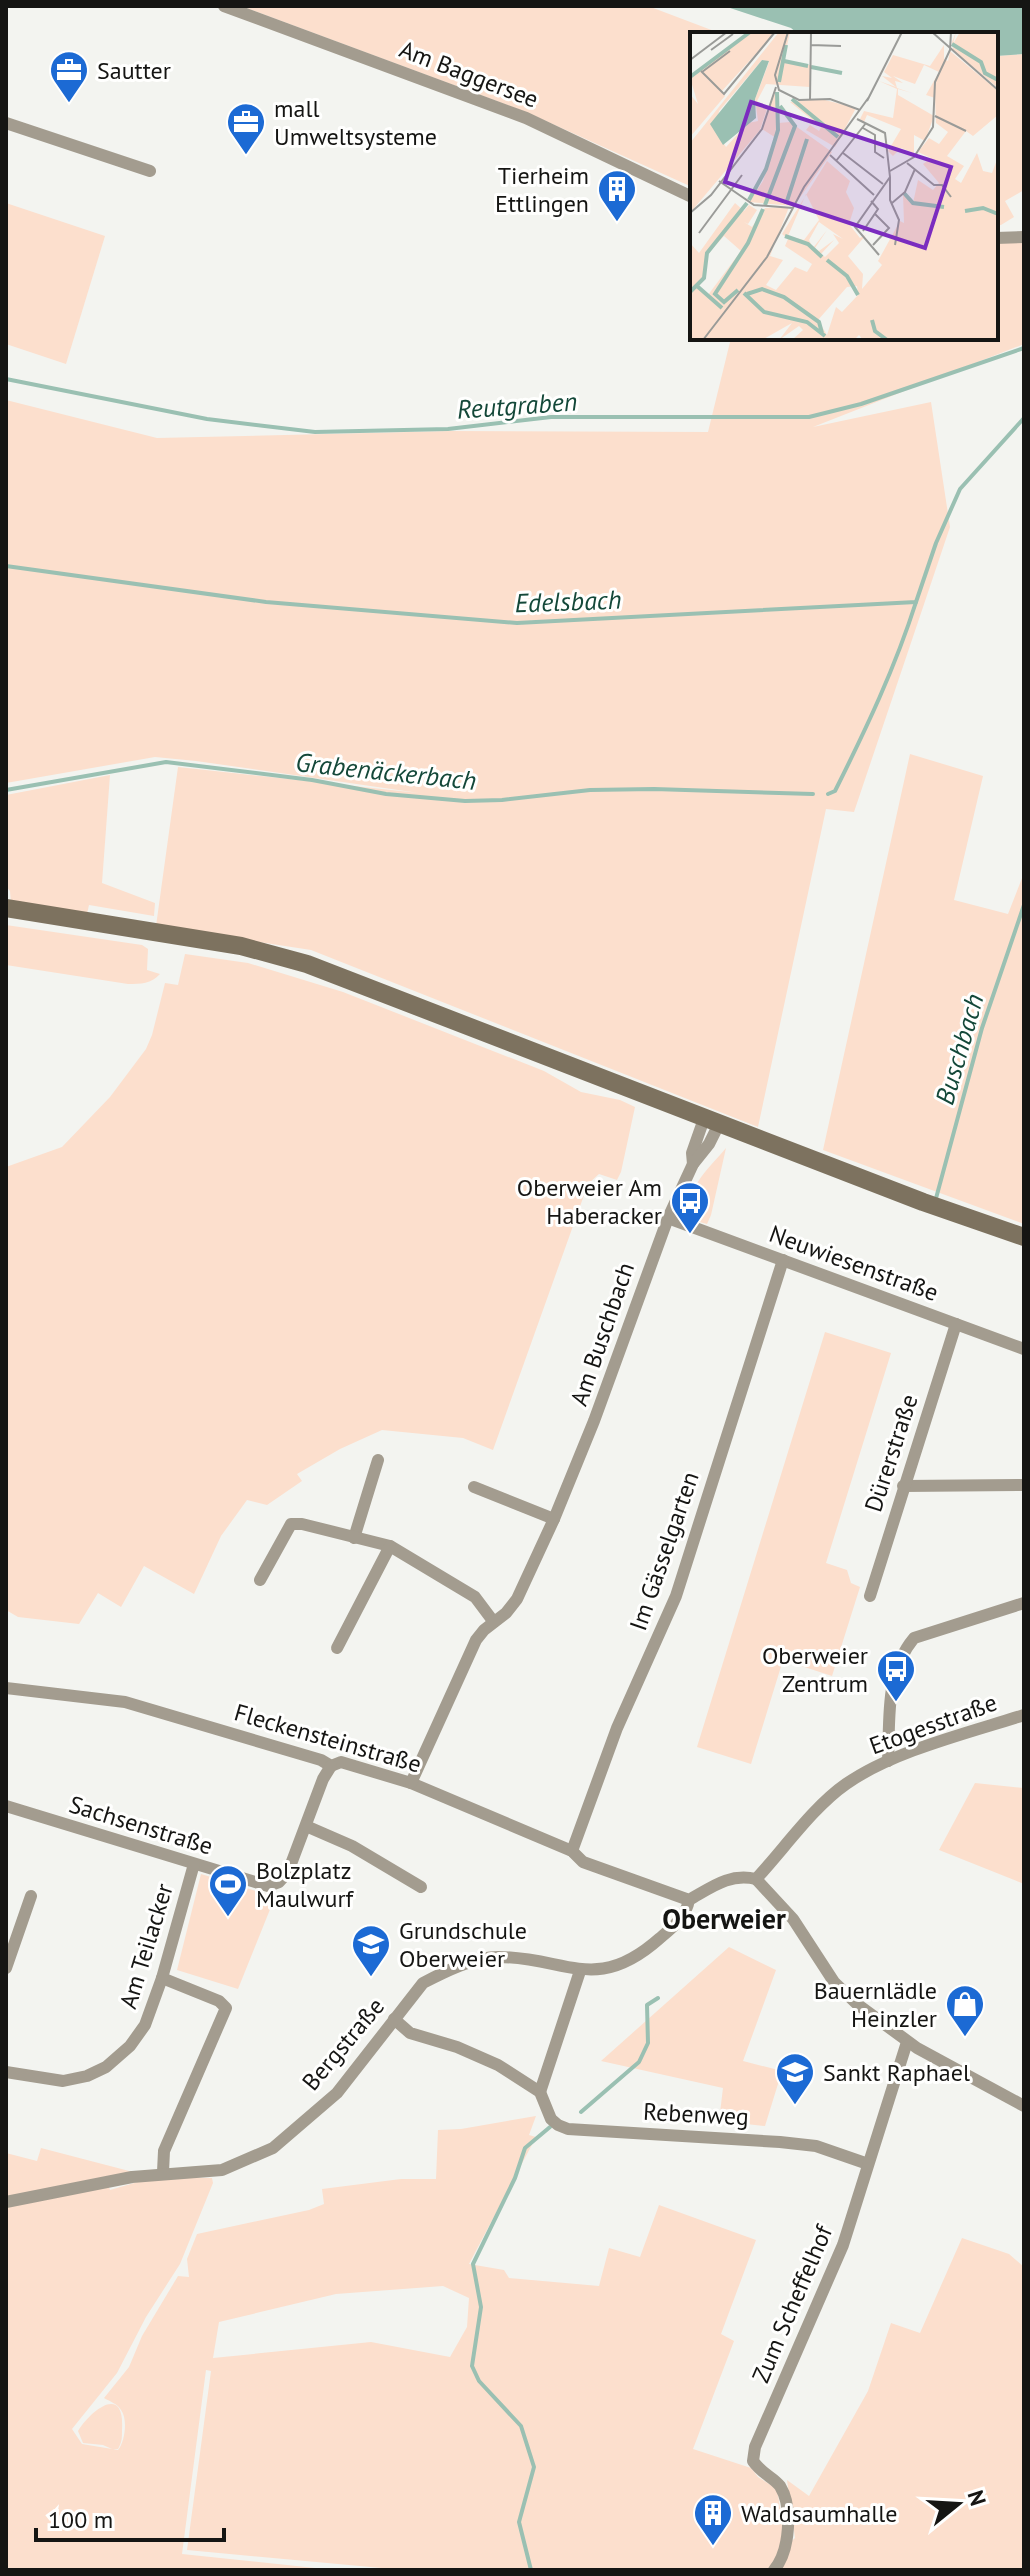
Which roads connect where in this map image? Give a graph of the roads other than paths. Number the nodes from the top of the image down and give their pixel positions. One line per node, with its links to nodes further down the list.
1 (224, 6): 4 (street, Am Baggersee)
2 (6, 123): 3 (street)
3 (150, 171)
4 (690, 196)
5 (1024, 237): 6 (street)
6 (998, 238)
7 (6, 908): 8 (main road)
8 (712, 1119): 9 (street, Am Buschbach); 10 (main road)
9 (668, 1218): 11 (street, Neuwiesenstraße); 18 (street, Am Buschbach)
10 (1024, 1237)
11 (783, 1260): 12 (street, Neuwiesenstraße); 33 (street, Im Gässelgarten)
12 (956, 1324): 13 (street, Neuwiesenstraße); 16 (street, Dürerstraße)
13 (1024, 1349)
14 (378, 1460): 19 (street)
15 (1024, 1485): 16 (street)
16 (903, 1486): 22 (street, Dürerstraße)
17 (474, 1487): 18 (street)
18 (554, 1519): 24 (street, Am Buschbach)
19 (354, 1538): 20 (street); 21 (street)
20 (390, 1546): 24 (street); 25 (street)
21 (260, 1580)
22 (870, 1596)
23 (1024, 1603): 28 (street)
24 (493, 1621): 30 (street, Am Buschbach)
25 (337, 1648)
26 (6, 1688): 29 (street, Fleckensteinstraße)
27 (1024, 1715): 28 (street, Etogesstraße)
28 (888, 1761): 35 (street, Etogesstraße)
29 (331, 1766): 30 (street, Fleckensteinstraße); 32 (street, Sachsenstraße)
30 (411, 1783): 33 (street, Fleckensteinstraße)
31 (6, 1806): 34 (street, Sachsenstraße)
32 (306, 1826): 34 (street, Sachsenstraße); 36 (street)
33 (572, 1851): 38 (street, Fleckensteinstraße)
34 (194, 1864): 41 (street, Am Teilacker)
35 (756, 1879): 38 (street); 43 (street)
36 (421, 1887)
37 (31, 1896): 39 (street)
38 (689, 1900): 40 (street, Bergstraße)
39 (6, 1968)
40 (580, 1971): 42 (street, Bergstraße); 45 (street)
41 (162, 1978): 44 (street, Am Teilacker); 48 (street)
42 (394, 2019): 45 (street, Rebenweg); 48 (street, Bergstraße)
43 (907, 2042): 46 (street); 47 (street, Zum Scheffelhof)
44 (6, 2072)
45 (540, 2092): 47 (street, Rebenweg)
46 (1024, 2106)
47 (868, 2164): 50 (street, Zum Scheffelhof)
48 (163, 2172): 49 (street, Bergstraße)
49 (6, 2202)
50 (774, 2570)

